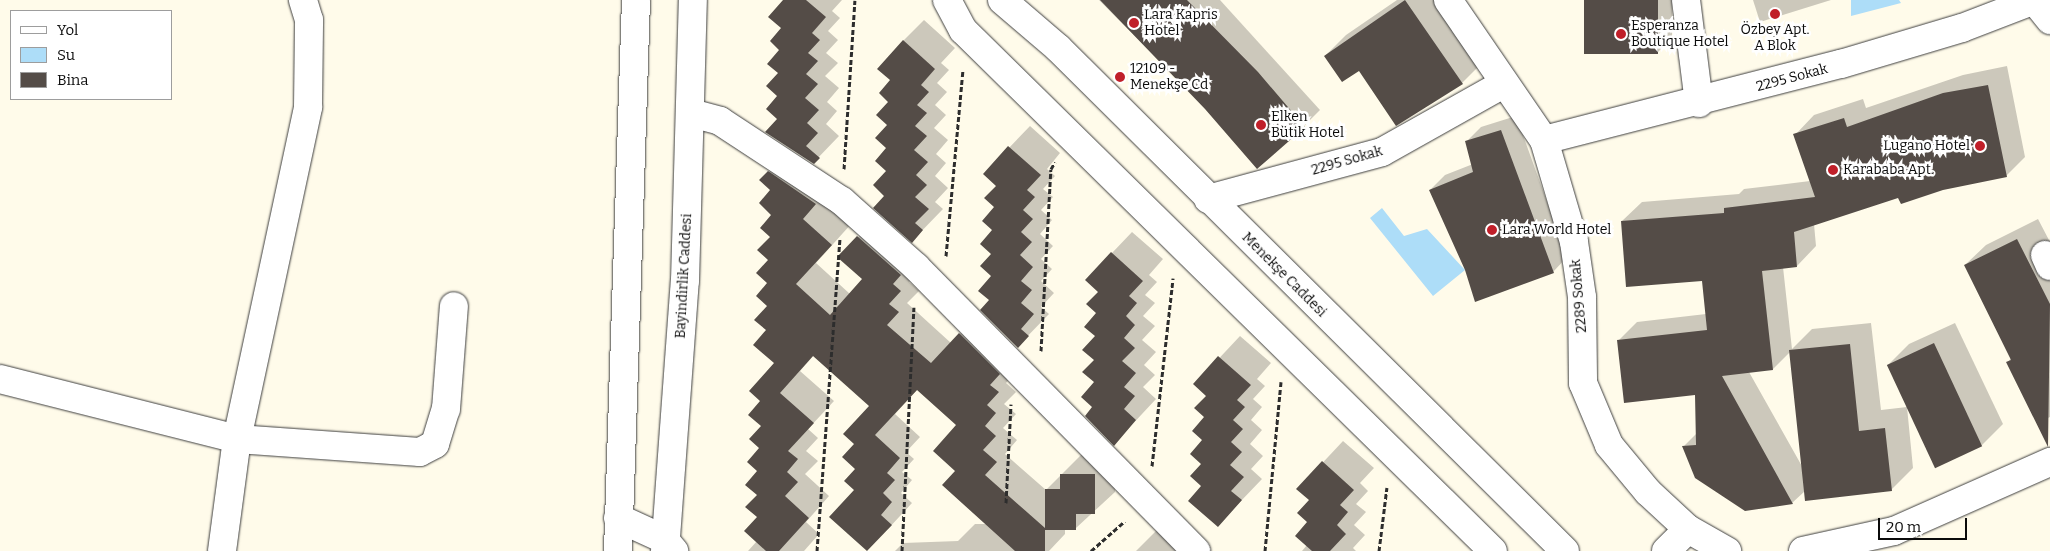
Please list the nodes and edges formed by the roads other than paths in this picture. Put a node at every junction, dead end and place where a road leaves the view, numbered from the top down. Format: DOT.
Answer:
graph roads {
  1 [pos="303,0"];
  2 [pos="636,0"];
  3 [pos="693,0"];
  4 [pos="947,0"];
  5 [pos="1002,0"];
  6 [pos="1448,0"];
  7 [pos="1686,0"];
  8 [pos="2035,0"];
  9 [pos="2050,20"];
  10 [pos="1503,84"];
  11 [pos="1699,103"];
  12 [pos="691,113"];
  13 [pos="1544,140"];
  14 [pos="1208,199"];
  15 [pos="454,306"];
  16 [pos="0,379"];
  17 [pos="236,439"];
  18 [pos="2050,462"];
  19 [pos="618,518"];
  20 [pos="1688,529"];
  21 [pos="668,547"];
  22 [pos="222,551"];
  23 [pos="618,551"];
  24 [pos="1196,551"];
  25 [pos="1493,551"];
  26 [pos="1565,551"];
  27 [pos="1666,551"];
  28 [pos="1727,551"];
  29 [pos="1803,551"];
  1 -- 17 [label="street"];
  2 -- 19 [label="street"];
  3 -- 12 [label="street, Bayindirlik Caddesi"];
  4 -- 25 [label="street"];
  5 -- 14 [label="street, Menekşe Caddesi"];
  6 -- 10 [label="street, 2289 Sokak"];
  7 -- 11 [label="street"];
  8 -- 9 [label="street"];
  8 -- 11 [label="street, 2295 Sokak"];
  10 -- 13 [label="street, 2289 Sokak"];
  10 -- 14 [label="street, 2295 Sokak"];
  11 -- 13 [label="street, 2295 Sokak"];
  12 -- 21 [label="street, Bayindirlik Caddesi"];
  12 -- 24 [label="street"];
  13 -- 20 [label="street, 2289 Sokak"];
  14 -- 26 [label="street, Menekşe Caddesi"];
  15 -- 17 [label="street"];
  16 -- 17 [label="street"];
  17 -- 22 [label="street"];
  18 -- 29 [label="street"];
  19 -- 21 [label="street"];
  19 -- 23 [label="street"];
  20 -- 27 [label="street"];
  20 -- 28 [label="street, 2289 Sokak"];
}
